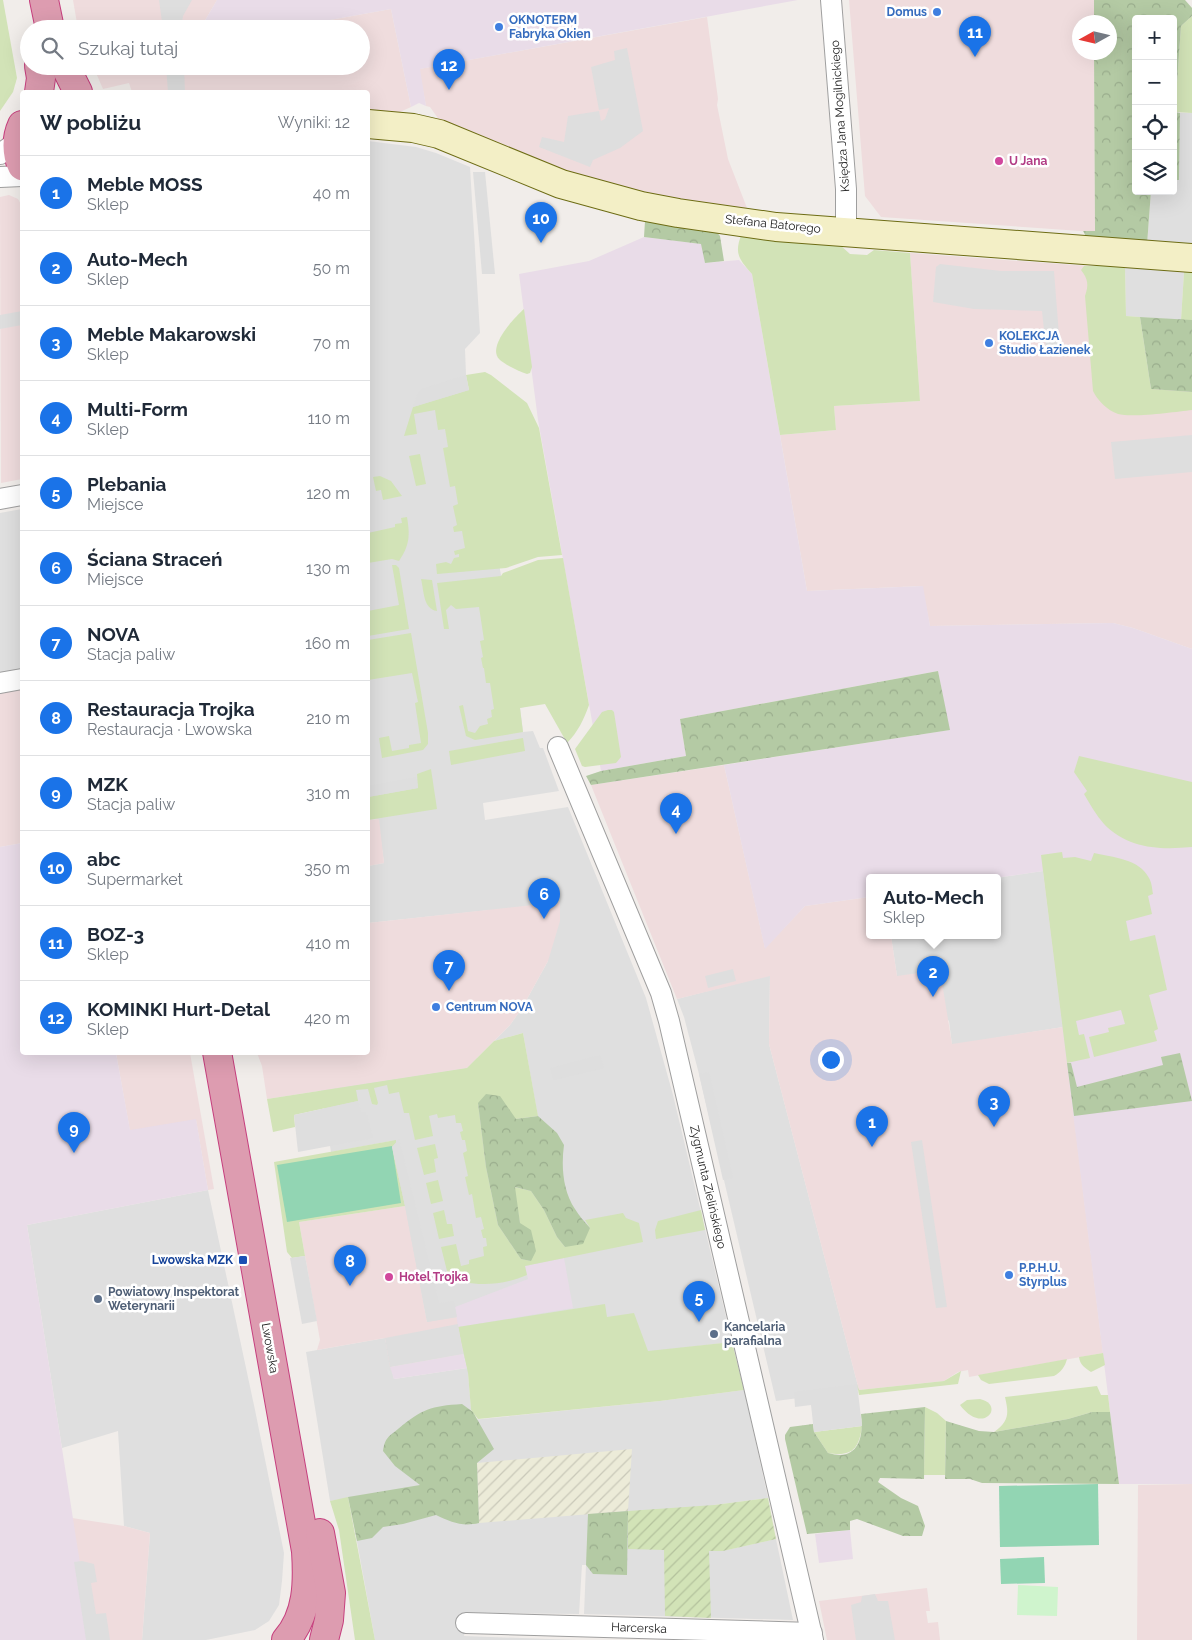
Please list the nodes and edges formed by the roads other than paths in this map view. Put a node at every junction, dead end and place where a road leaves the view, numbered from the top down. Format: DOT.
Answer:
graph roads {
  1 [pos="26,0"];
  2 [pos="44,0"];
  3 [pos="831,0"];
  4 [pos="30,20"];
  5 [pos="48,20"];
  6 [pos="40,75"];
  7 [pos="70,75"];
  8 [pos="39,90"];
  9 [pos="77,90"];
  10 [pos="370,124"];
  11 [pos="20,176"];
  12 [pos="0,177"];
  13 [pos="846,232"];
  14 [pos="1192,258"];
  15 [pos="20,495"];
  16 [pos="0,499"];
  17 [pos="20,679"];
  18 [pos="0,683"];
  19 [pos="558,747"];
  20 [pos="217,1055"];
  21 [pos="236,1055"];
  22 [pos="331,1593"];
  23 [pos="466,1623"];
  24 [pos="813,1636"];
  25 [pos="286,1640"];
  26 [pos="324,1640"];
  27 [pos="340,1640"];
  1 -- 4 [label="highway"];
  2 -- 5 [label="highway"];
  3 -- 13 [label="street, Księdza Jana Mogilnickiego"];
  6 -- 8 [label="highway"];
  7 -- 9 [label="highway"];
  10 -- 13 [label="street, Stefana Batorego"];
  11 -- 12 [label="street"];
  13 -- 14 [label="street, Stefana Batorego"];
  15 -- 16 [label="street"];
  17 -- 18 [label="street"];
  19 -- 24 [label="street, Zygmunta Zielińskiego"];
  20 -- 25 [label="highway, Lwowska"];
  21 -- 22 [label="highway, Lwowska"];
  22 -- 26 [label="highway, Lwowska"];
  22 -- 27 [label="highway"];
  23 -- 24 [label="street, Harcerska"];
}
